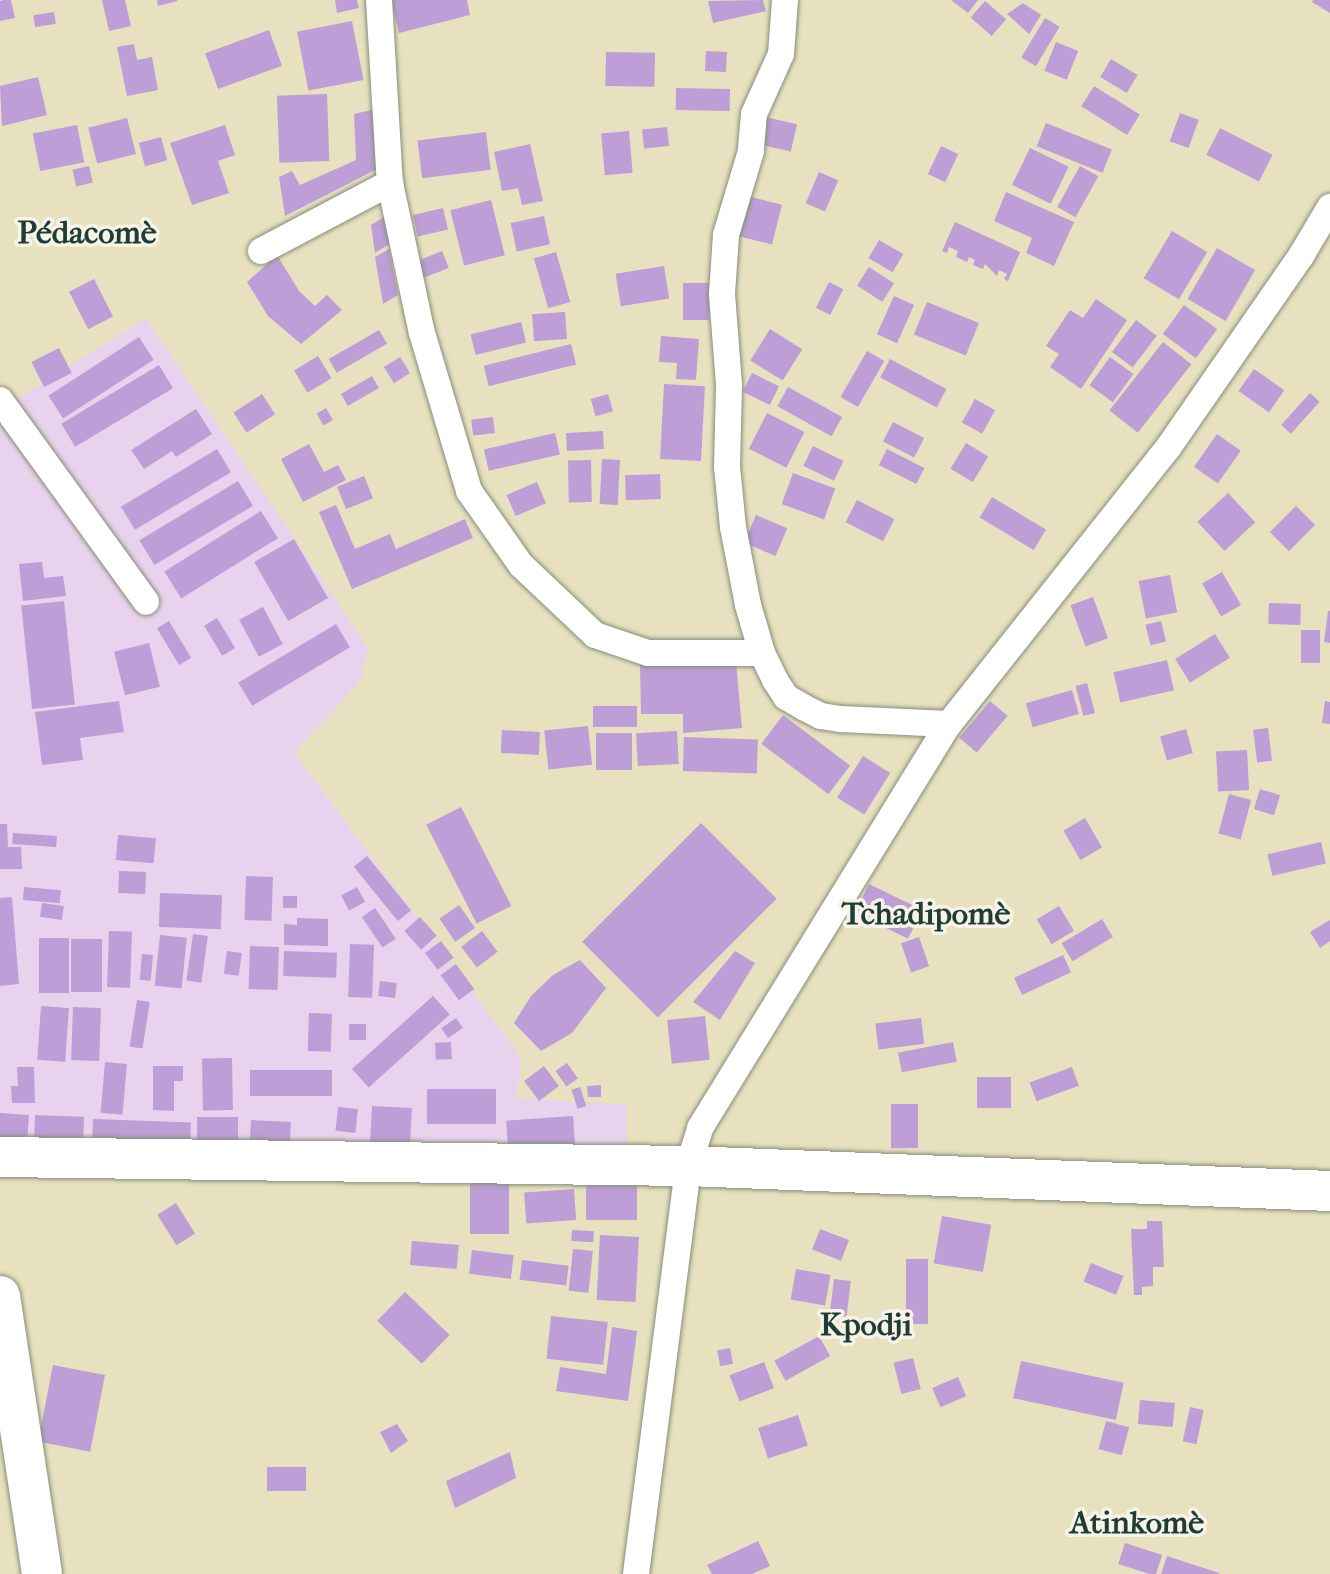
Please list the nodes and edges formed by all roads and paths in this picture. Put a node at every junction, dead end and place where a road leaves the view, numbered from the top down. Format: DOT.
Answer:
graph roads {
  1 [pos="379,0"];
  2 [pos="785,0"];
  3 [pos="390,183"];
  4 [pos="1330,207"];
  5 [pos="261,251"];
  6 [pos="0,400"];
  7 [pos="146,602"];
  8 [pos="762,653"];
  9 [pos="949,724"];
  10 [pos="0,1157"];
  11 [pos="688,1166"];
  12 [pos="1330,1191"];
  13 [pos="0,1296"];
  14 [pos="0,1422"];
  15 [pos="22,1574"];
  16 [pos="42,1574"];
  17 [pos="636,1574"];
  1 -- 3 [label="street"];
  2 -- 8 [label="street"];
  3 -- 5 [label="street"];
  3 -- 8 [label="street"];
  4 -- 9 [label="street"];
  6 -- 7 [label="street"];
  8 -- 9 [label="street"];
  9 -- 11 [label="street"];
  10 -- 11 [label="main road"];
  11 -- 12 [label="main road"];
  11 -- 17 [label="street"];
  13 -- 16 [label="main road"];
  14 -- 15 [label="main road"];
}
